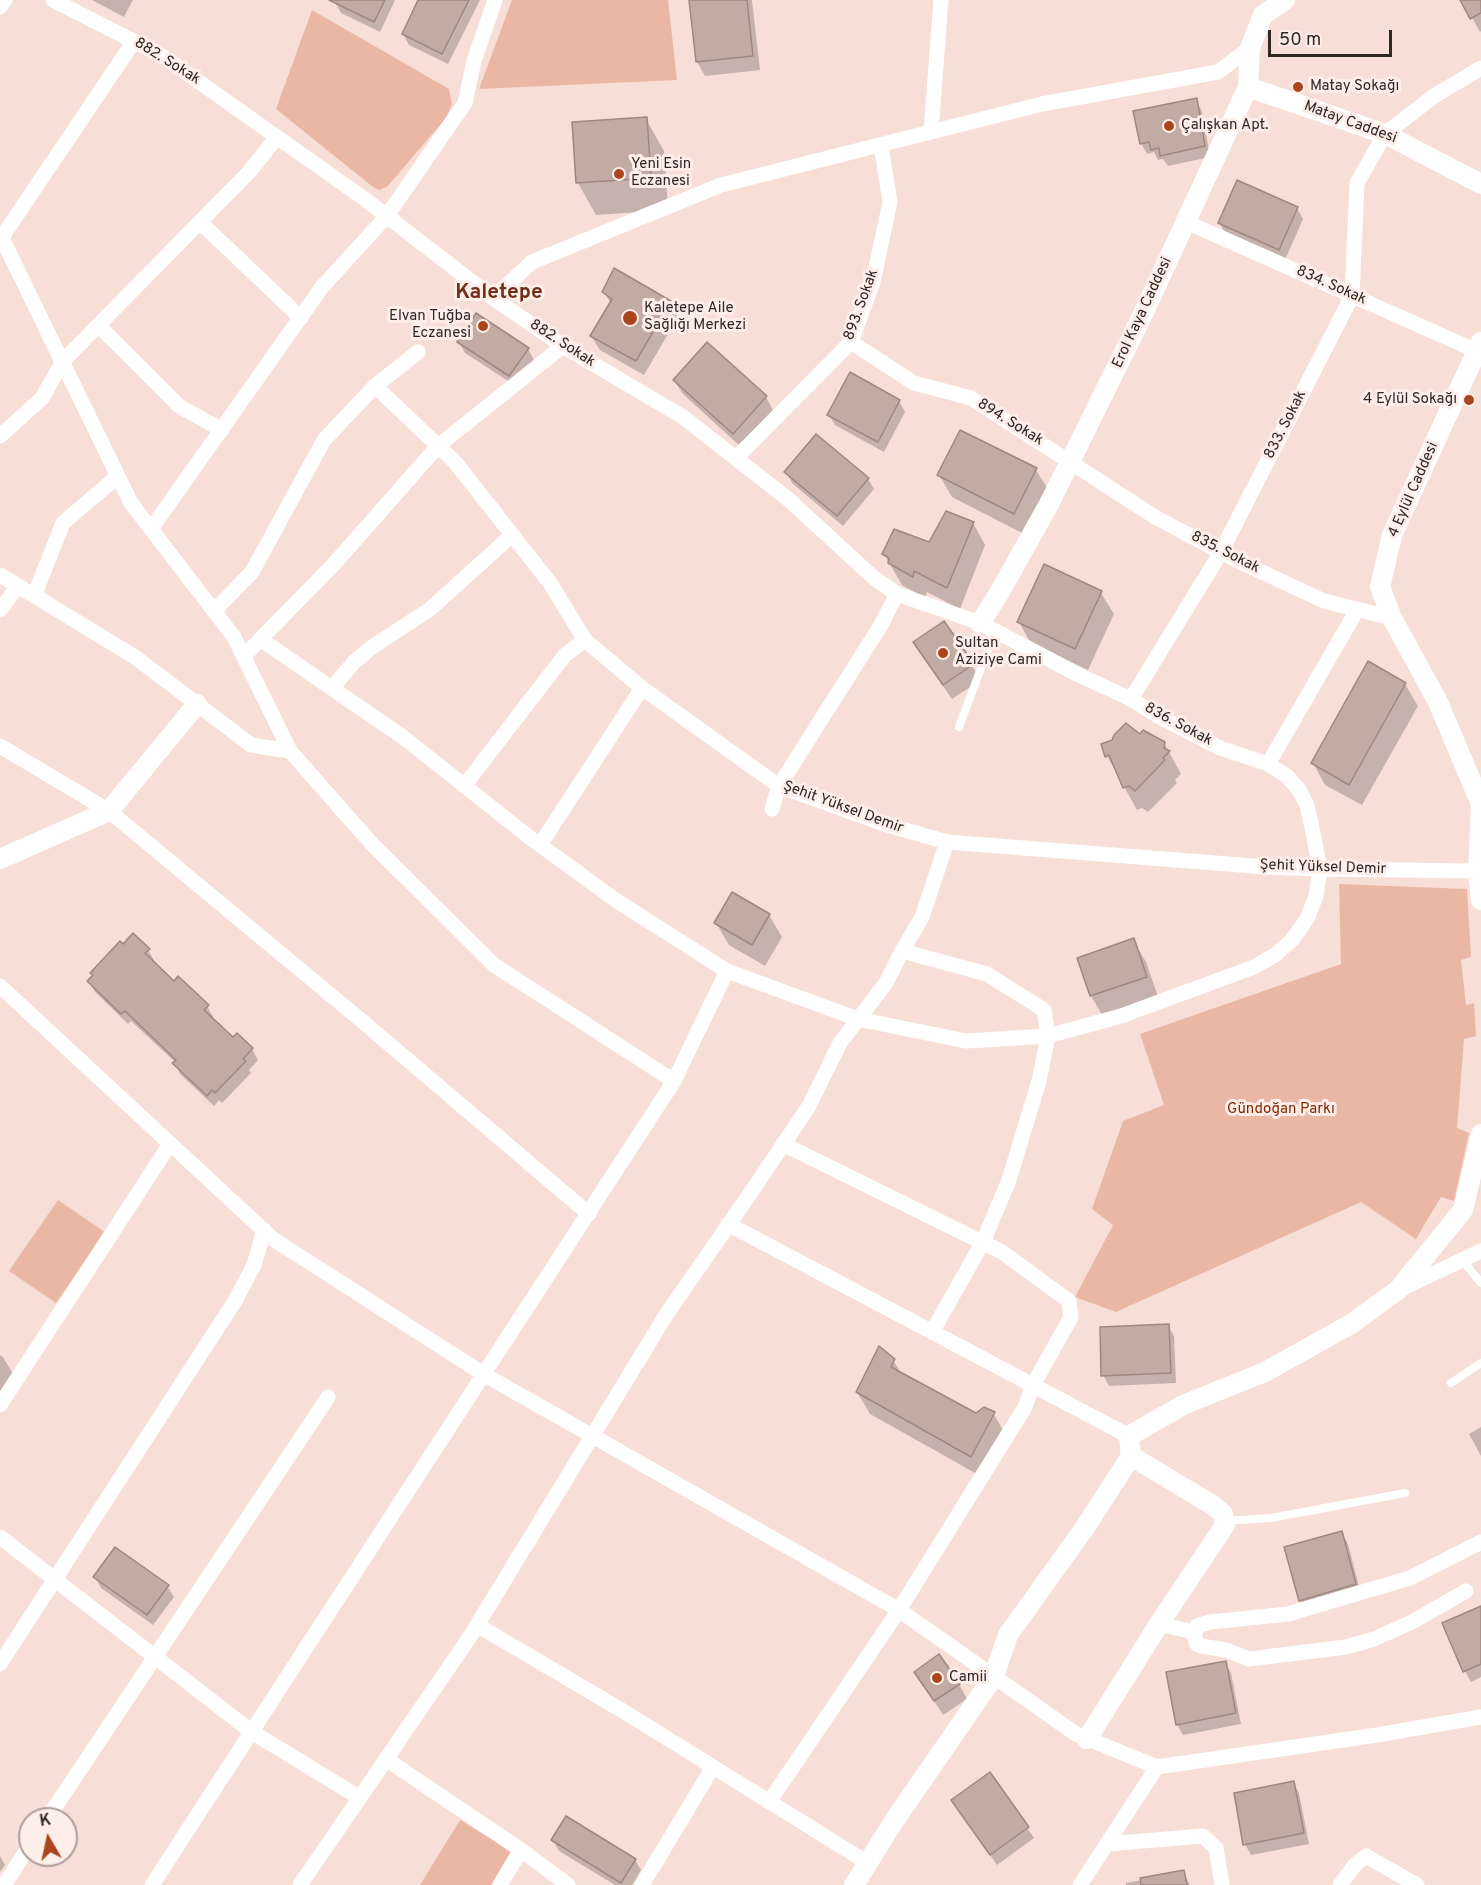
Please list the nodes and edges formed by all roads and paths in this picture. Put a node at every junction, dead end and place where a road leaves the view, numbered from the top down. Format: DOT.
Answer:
graph roads {
  1 [pos="5,0"];
  2 [pos="53,0"];
  3 [pos="495,0"];
  4 [pos="941,0"];
  5 [pos="1285,0"];
  6 [pos="0,7"];
  7 [pos="134,41"];
  8 [pos="1250,48"];
  9 [pos="1481,68"];
  10 [pos="1248,87"];
  11 [pos="931,132"];
  12 [pos="1385,134"];
  13 [pos="277,137"];
  14 [pos="881,145"];
  15 [pos="1481,184"];
  16 [pos="386,217"];
  17 [pos="200,222"];
  18 [pos="1186,222"];
  19 [pos="1,235"];
  20 [pos="1352,296"];
  21 [pos="493,298"];
  22 [pos="301,318"];
  23 [pos="98,326"];
  24 [pos="851,342"];
  25 [pos="563,346"];
  26 [pos="1479,346"];
  27 [pos="418,352"];
  28 [pos="63,361"];
  29 [pos="375,387"];
  30 [pos="222,430"];
  31 [pos="0,436"];
  32 [pos="438,446"];
  33 [pos="736,458"];
  34 [pos="1071,461"];
  35 [pos="118,476"];
  36 [pos="151,529"];
  37 [pos="512,535"];
  38 [pos="1221,552"];
  39 [pos="0,575"];
  40 [pos="18,586"];
  41 [pos="897,594"];
  42 [pos="34,596"];
  43 [pos="0,610"];
  44 [pos="1357,610"];
  45 [pos="214,611"];
  46 [pos="1392,618"];
  47 [pos="987,627"];
  48 [pos="260,639"];
  49 [pos="585,640"];
  50 [pos="244,656"];
  51 [pos="332,688"];
  52 [pos="642,688"];
  53 [pos="1131,699"];
  54 [pos="197,704"];
  55 [pos="959,727"];
  56 [pos="0,746"];
  57 [pos="290,752"];
  58 [pos="1268,764"];
  59 [pos="464,786"];
  60 [pos="779,786"];
  61 [pos="1481,806"];
  62 [pos="772,809"];
  63 [pos="109,811"];
  64 [pos="947,842"];
  65 [pos="540,845"];
  66 [pos="0,859"];
  67 [pos="1320,869"];
  68 [pos="1478,871"];
  69 [pos="1481,900"];
  70 [pos="902,951"];
  71 [pos="727,971"];
  72 [pos="0,986"];
  73 [pos="858,1019"];
  74 [pos="1048,1036"];
  75 [pos="674,1081"];
  76 [pos="1481,1134"];
  77 [pos="170,1144"];
  78 [pos="783,1144"];
  79 [pos="589,1214"];
  80 [pos="728,1224"];
  81 [pos="264,1230"];
  82 [pos="983,1242"];
  83 [pos="1481,1251"];
  84 [pos="1462,1260"];
  85 [pos="1481,1283"];
  86 [pos="1398,1290"];
  87 [pos="932,1332"];
  88 [pos="1481,1363"];
  89 [pos="485,1375"];
  90 [pos="1451,1383"];
  91 [pos="1033,1385"];
  92 [pos="328,1397"];
  93 [pos="0,1405"];
  94 [pos="594,1435"];
  95 [pos="1129,1436"];
  96 [pos="1131,1456"];
  97 [pos="1406,1493"];
  98 [pos="1225,1521"];
  99 [pos="0,1538"];
  100 [pos="1481,1542"];
  101 [pos="54,1579"];
  102 [pos="1466,1591"];
  103 [pos="899,1610"];
  104 [pos="1159,1624"];
  105 [pos="477,1625"];
  106 [pos="1194,1632"];
  107 [pos="154,1656"];
  108 [pos="0,1664"];
  109 [pos="994,1676"];
  110 [pos="1481,1718"];
  111 [pos="252,1732"];
  112 [pos="1088,1739"];
  113 [pos="386,1760"];
  114 [pos="713,1767"];
  115 [pos="1157,1767"];
  116 [pos="360,1798"];
  117 [pos="769,1802"];
  118 [pos="55,1807"];
  119 [pos="1107,1844"];
  120 [pos="521,1850"];
  121 [pos="18,1863"];
  122 [pos="868,1863"];
  123 [pos="3,1885"];
  124 [pos="152,1885"];
  125 [pos="300,1885"];
  126 [pos="500,1885"];
  127 [pos="568,1885"];
  128 [pos="642,1885"];
  129 [pos="854,1885"];
  130 [pos="1080,1885"];
  131 [pos="1222,1885"];
  132 [pos="1340,1885"];
  133 [pos="1417,1885"];
  1 -- 6 [label="street"];
  2 -- 7 [label="street, 882. Sokak"];
  3 -- 16 [label="street"];
  4 -- 11 [label="street"];
  5 -- 8 [label="street, Erol Kaya Caddesi"];
  7 -- 13 [label="street, 882. Sokak"];
  7 -- 19 [label="street"];
  8 -- 10 [label="street, Erol Kaya Caddesi"];
  8 -- 11 [label="street"];
  9 -- 12 [label="street"];
  10 -- 12 [label="street, Matay Caddesi"];
  10 -- 18 [label="street, Erol Kaya Caddesi"];
  11 -- 14 [label="street"];
  12 -- 15 [label="street, Matay Caddesi"];
  12 -- 20 [label="street, 833. Sokak"];
  13 -- 16 [label="street, 882. Sokak"];
  13 -- 17 [label="street"];
  14 -- 21 [label="street"];
  14 -- 24 [label="street, 893. Sokak"];
  16 -- 21 [label="street, 882. Sokak"];
  16 -- 22 [label="street"];
  17 -- 22 [label="street"];
  17 -- 23 [label="street"];
  18 -- 20 [label="street, 834. Sokak"];
  18 -- 34 [label="street, Erol Kaya Caddesi"];
  19 -- 28 [label="street"];
  20 -- 26 [label="street, 834. Sokak"];
  20 -- 38 [label="street, 833. Sokak"];
  21 -- 25 [label="street, 882. Sokak"];
  22 -- 30 [label="street"];
  23 -- 28 [label="street"];
  23 -- 30 [label="street"];
  24 -- 33 [label="street, 893. Sokak"];
  24 -- 34 [label="street, 894. Sokak"];
  25 -- 32 [label="street"];
  25 -- 33 [label="street, 882. Sokak"];
  26 -- 46 [label="street, 4 Eylül Caddesi"];
  27 -- 29 [label="street"];
  28 -- 31 [label="street"];
  28 -- 35 [label="street"];
  29 -- 32 [label="street, Şehit Yüksel Demir"];
  29 -- 45 [label="street"];
  30 -- 36 [label="street"];
  32 -- 37 [label="street, Şehit Yüksel Demir"];
  32 -- 48 [label="street"];
  33 -- 41 [label="street, 882. Sokak"];
  34 -- 38 [label="street, 835. Sokak"];
  34 -- 47 [label="street, Erol Kaya Caddesi"];
  35 -- 36 [label="street"];
  35 -- 42 [label="street"];
  36 -- 45 [label="street"];
  37 -- 49 [label="street, Şehit Yüksel Demir"];
  37 -- 51 [label="street"];
  38 -- 44 [label="street, 835. Sokak"];
  38 -- 53 [label="street, 833. Sokak"];
  39 -- 40 [label="street"];
  40 -- 42 [label="street"];
  40 -- 43 [label="street"];
  41 -- 47 [label="street, 882. Sokak"];
  41 -- 60 [label="street"];
  42 -- 54 [label="street"];
  44 -- 46 [label="street, 835. Sokak"];
  44 -- 58 [label="street"];
  45 -- 50 [label="street"];
  46 -- 61 [label="street, 4 Eylül Caddesi"];
  47 -- 53 [label="street, 836. Sokak"];
  47 -- 55 [label="lane"];
  48 -- 50 [label="street"];
  48 -- 51 [label="street"];
  49 -- 52 [label="street, Şehit Yüksel Demir"];
  49 -- 59 [label="street"];
  50 -- 57 [label="street"];
  51 -- 59 [label="street"];
  52 -- 60 [label="street, Şehit Yüksel Demir"];
  52 -- 65 [label="street"];
  53 -- 58 [label="street, 836. Sokak"];
  54 -- 57 [label="street"];
  54 -- 63 [label="street"];
  56 -- 63 [label="street"];
  57 -- 75 [label="street"];
  58 -- 67 [label="street, 836. Sokak"];
  59 -- 65 [label="street"];
  60 -- 62 [label="street"];
  60 -- 64 [label="street, Şehit Yüksel Demir"];
  61 -- 68 [label="street"];
  63 -- 66 [label="street"];
  63 -- 79 [label="street"];
  64 -- 67 [label="street, Şehit Yüksel Demir"];
  64 -- 70 [label="street"];
  65 -- 71 [label="street"];
  67 -- 68 [label="street, Şehit Yüksel Demir"];
  67 -- 74 [label="street"];
  68 -- 69 [label="street"];
  70 -- 73 [label="street"];
  70 -- 74 [label="street"];
  71 -- 73 [label="street"];
  71 -- 75 [label="street"];
  72 -- 77 [label="street"];
  73 -- 74 [label="street"];
  73 -- 78 [label="street"];
  74 -- 82 [label="street"];
  75 -- 79 [label="street"];
  76 -- 86 [label="street"];
  77 -- 81 [label="street"];
  77 -- 93 [label="street"];
  78 -- 80 [label="street"];
  78 -- 82 [label="street"];
  79 -- 89 [label="street"];
  80 -- 87 [label="street"];
  80 -- 94 [label="street"];
  81 -- 89 [label="street"];
  81 -- 101 [label="street"];
  82 -- 87 [label="street"];
  82 -- 91 [label="street"];
  83 -- 84 [label="street"];
  84 -- 85 [label="lane"];
  84 -- 86 [label="street"];
  86 -- 95 [label="street"];
  87 -- 91 [label="street"];
  88 -- 90 [label="lane"];
  89 -- 94 [label="street"];
  89 -- 111 [label="street"];
  91 -- 95 [label="street"];
  91 -- 103 [label="street"];
  92 -- 107 [label="street"];
  94 -- 103 [label="street"];
  94 -- 105 [label="street"];
  95 -- 96 [label="street"];
  96 -- 98 [label="street"];
  96 -- 109 [label="street"];
  97 -- 98 [label="lane"];
  98 -- 104 [label="street"];
  99 -- 101 [label="street"];
  100 -- 106 [label="street"];
  101 -- 107 [label="street"];
  101 -- 108 [label="street"];
  102 -- 106 [label="street"];
  103 -- 109 [label="street"];
  103 -- 117 [label="street"];
  104 -- 106 [label="street"];
  104 -- 112 [label="street"];
  105 -- 113 [label="street"];
  105 -- 114 [label="street"];
  107 -- 111 [label="street"];
  107 -- 118 [label="street"];
  109 -- 112 [label="street"];
  109 -- 122 [label="street"];
  110 -- 115 [label="street"];
  111 -- 116 [label="street"];
  111 -- 124 [label="street"];
  112 -- 115 [label="street"];
  113 -- 116 [label="street"];
  113 -- 120 [label="street"];
  114 -- 117 [label="street"];
  114 -- 128 [label="street"];
  115 -- 119 [label="street"];
  116 -- 125 [label="street"];
  117 -- 122 [label="street"];
  119 -- 130 [label="street"];
  119 -- 131 [label="street"];
  120 -- 126 [label="street"];
  120 -- 127 [label="street"];
  121 -- 123 [label="street"];
  122 -- 129 [label="street"];
  132 -- 133 [label="street"];
}
